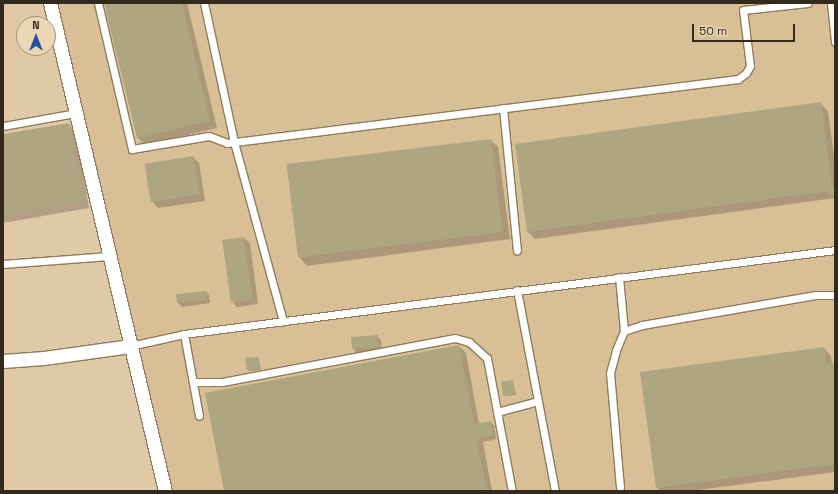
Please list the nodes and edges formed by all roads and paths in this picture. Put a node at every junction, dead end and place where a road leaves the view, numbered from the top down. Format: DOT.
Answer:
graph roads {
  1 [pos="50,3"];
  2 [pos="98,3"];
  3 [pos="204,3"];
  4 [pos="808,3"];
  5 [pos="831,3"];
  6 [pos="742,7"];
  7 [pos="835,42"];
  8 [pos="503,108"];
  9 [pos="76,114"];
  10 [pos="3,126"];
  11 [pos="234,142"];
  12 [pos="517,250"];
  13 [pos="835,250"];
  14 [pos="109,256"];
  15 [pos="3,264"];
  16 [pos="619,276"];
  17 [pos="517,290"];
  18 [pos="835,295"];
  19 [pos="283,321"];
  20 [pos="624,331"];
  21 [pos="184,334"];
  22 [pos="130,346"];
  23 [pos="3,361"];
  24 [pos="193,382"];
  25 [pos="538,401"];
  26 [pos="497,412"];
  27 [pos="199,416"];
  28 [pos="620,487"];
  29 [pos="165,491"];
  30 [pos="512,491"];
  31 [pos="555,491"];
  1 -- 9 [label="street"];
  2 -- 11 [label="lane"];
  3 -- 11 [label="lane"];
  4 -- 6 [label="lane"];
  5 -- 7 [label="lane"];
  6 -- 8 [label="lane"];
  8 -- 11 [label="lane"];
  8 -- 12 [label="lane"];
  9 -- 10 [label="lane"];
  9 -- 14 [label="street"];
  11 -- 19 [label="lane"];
  13 -- 16 [label="lane"];
  14 -- 15 [label="lane"];
  14 -- 22 [label="street"];
  16 -- 17 [label="lane"];
  16 -- 20 [label="lane"];
  17 -- 19 [label="lane"];
  17 -- 25 [label="lane"];
  18 -- 20 [label="lane"];
  19 -- 21 [label="lane"];
  20 -- 28 [label="lane"];
  21 -- 22 [label="lane"];
  21 -- 24 [label="lane"];
  22 -- 23 [label="street"];
  22 -- 29 [label="street"];
  24 -- 26 [label="lane"];
  24 -- 27 [label="lane"];
  25 -- 26 [label="lane"];
  25 -- 31 [label="lane"];
  26 -- 30 [label="lane"];
}
